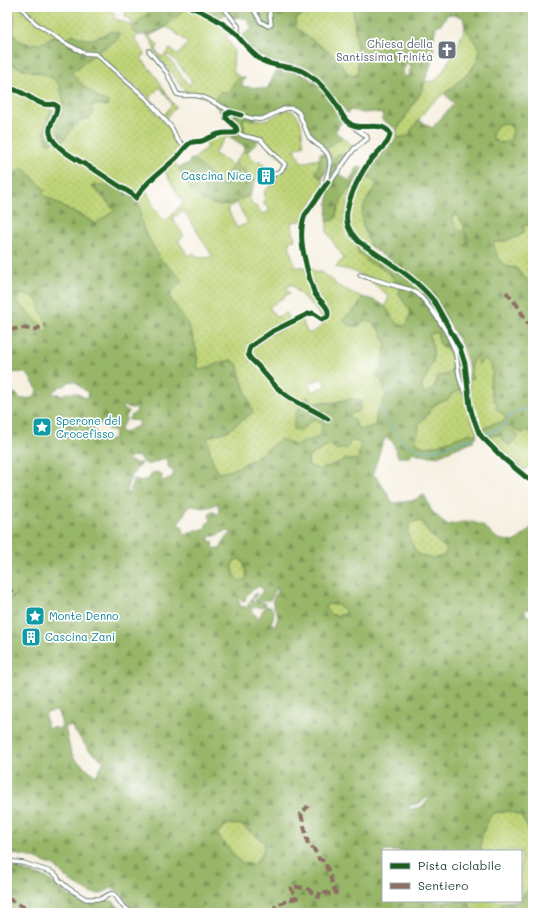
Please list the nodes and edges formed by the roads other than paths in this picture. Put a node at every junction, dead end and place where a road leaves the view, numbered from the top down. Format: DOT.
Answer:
graph roads {
  1 [pos="21,7"];
  2 [pos="190,7"];
  3 [pos="223,7"];
  4 [pos="252,7"];
  5 [pos="269,7"];
  6 [pos="237,36"];
  7 [pos="149,51"];
  8 [pos="11,89"];
  9 [pos="222,108"];
  10 [pos="241,115"];
  11 [pos="225,116"];
  12 [pos="353,126"];
  13 [pos="236,132"];
  14 [pos="186,147"];
  15 [pos="285,164"];
  16 [pos="291,166"];
  17 [pos="274,175"];
  18 [pos="328,182"];
  19 [pos="360,275"];
  20 [pos="468,395"];
  21 [pos="328,419"];
  22 [pos="533,482"];
  23 [pos="7,861"];
  24 [pos="132,913"];
  1 -- 14 [label="street"];
  2 -- 6 [label="street"];
  3 -- 6 [label="street"];
  4 -- 5 [label="street"];
  6 -- 12 [label="street"];
  7 -- 9 [label="street"];
  8 -- 14 [label="street"];
  9 -- 10 [label="street"];
  9 -- 11 [label="street"];
  10 -- 11 [label="street"];
  10 -- 18 [label="street"];
  11 -- 13 [label="street"];
  12 -- 18 [label="street"];
  12 -- 20 [label="street"];
  13 -- 14 [label="street"];
  13 -- 15 [label="street"];
  15 -- 16 [label="street"];
  15 -- 17 [label="street"];
  18 -- 21 [label="street"];
  19 -- 20 [label="street"];
  20 -- 22 [label="street"];
  23 -- 24 [label="street"];
}
